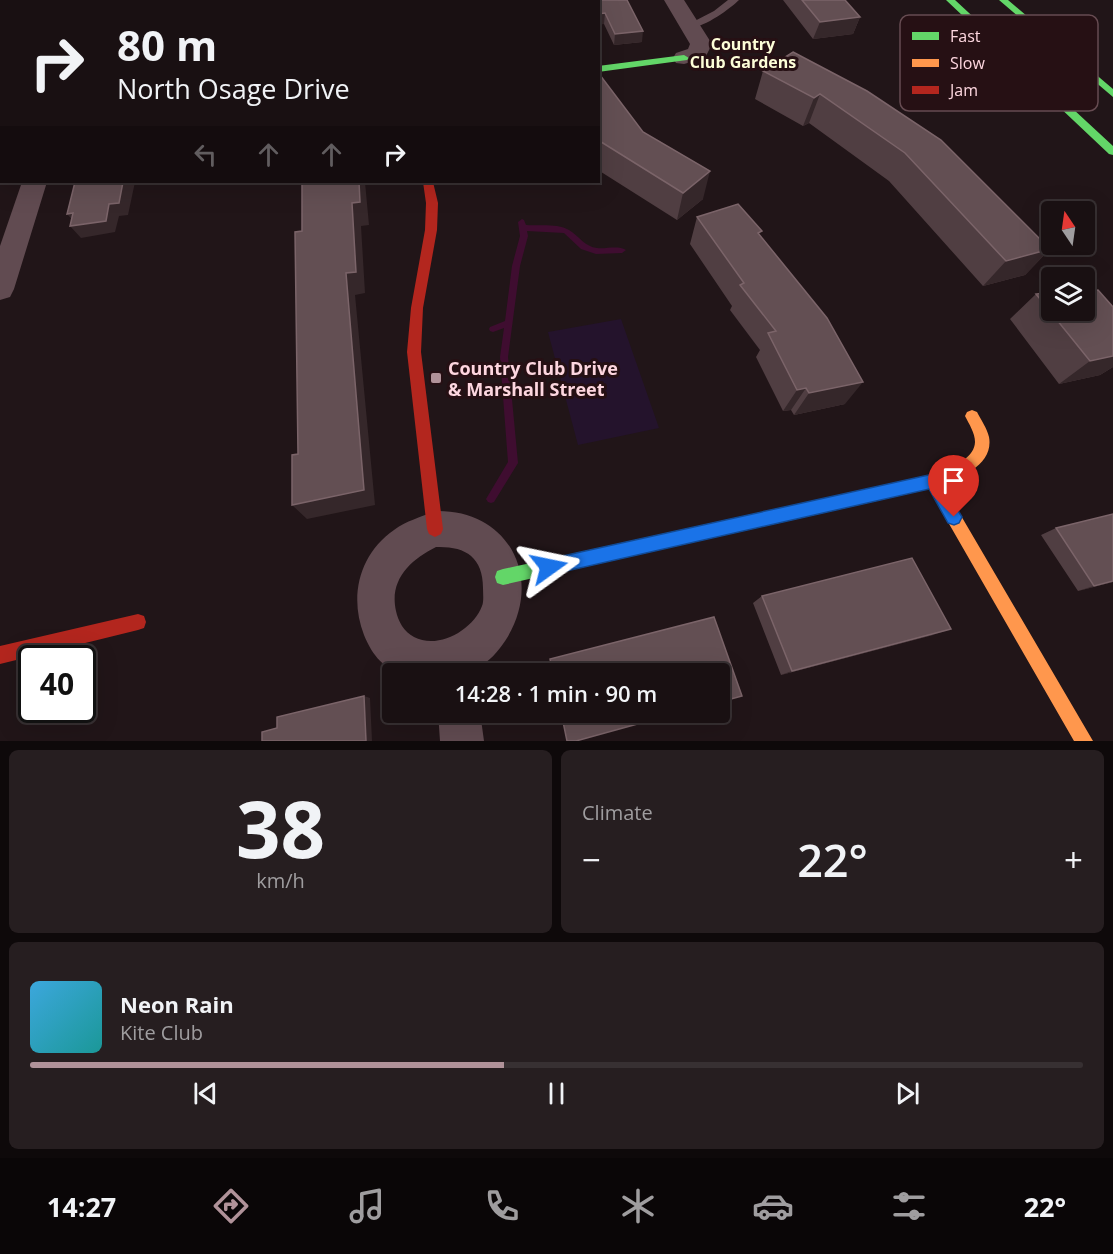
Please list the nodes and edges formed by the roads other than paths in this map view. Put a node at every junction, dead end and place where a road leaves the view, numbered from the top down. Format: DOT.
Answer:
graph roads {
  1 [pos="674,0"];
  2 [pos="734,0"];
  3 [pos="950,0"];
  4 [pos="1004,0"];
  5 [pos="966,15"];
  6 [pos="1021,15"];
  7 [pos="690,26"];
  8 [pos="684,58"];
  9 [pos="600,69"];
  10 [pos="1098,81"];
  11 [pos="1113,94"];
  12 [pos="1069,111"];
  13 [pos="1113,152"];
  14 [pos="34,183"];
  15 [pos="428,183"];
  16 [pos="0,290"];
  17 [pos="972,417"];
  18 [pos="933,481"];
  19 [pos="435,529"];
  20 [pos="503,577"];
  21 [pos="138,622"];
  22 [pos="0,655"];
  23 [pos="432,663"];
  24 [pos="456,663"];
  25 [pos="460,723"];
  26 [pos="462,741"];
  27 [pos="1084,741"];
  1 -- 7 [label="street"];
  2 -- 7 [label="lane"];
  3 -- 5 [label="main road"];
  4 -- 6 [label="main road"];
  7 -- 8 [label="street"];
  8 -- 9 [label="main road"];
  10 -- 11 [label="main road"];
  12 -- 13 [label="main road"];
  14 -- 16 [label="street"];
  15 -- 19 [label="main road"];
  17 -- 18 [label="main road"];
  18 -- 20 [label="main road"];
  18 -- 27 [label="main road"];
  19 -- 20 [label="street"];
  19 -- 23 [label="street"];
  20 -- 24 [label="street"];
  21 -- 22 [label="main road"];
  25 -- 26 [label="street"];
}
